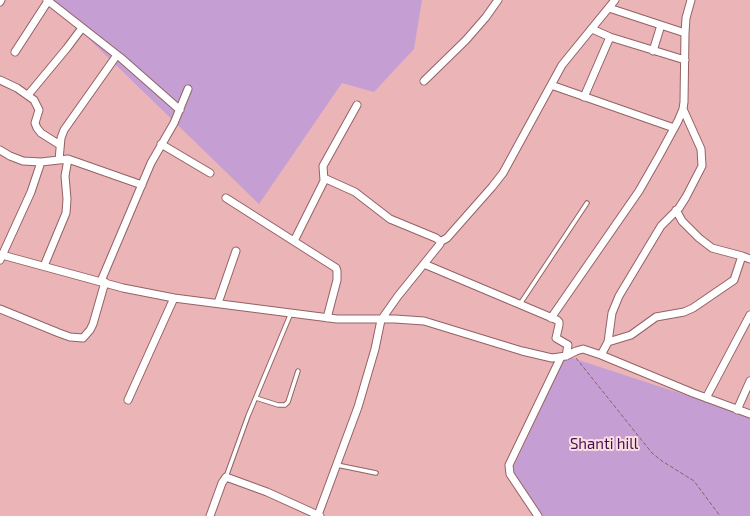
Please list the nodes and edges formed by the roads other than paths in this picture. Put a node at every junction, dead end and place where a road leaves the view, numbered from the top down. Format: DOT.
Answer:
graph roads {
  1 [pos="498,0"];
  2 [pos="615,0"];
  3 [pos="691,0"];
  4 [pos="48,1"];
  5 [pos="609,8"];
  6 [pos="661,25"];
  7 [pos="82,28"];
  8 [pos="592,29"];
  9 [pos="685,33"];
  10 [pos="610,37"];
  11 [pos="653,51"];
  12 [pos="15,52"];
  13 [pos="117,55"];
  14 [pos="685,60"];
  15 [pos="0,80"];
  16 [pos="424,81"];
  17 [pos="551,85"];
  18 [pos="188,89"];
  19 [pos="28,95"];
  20 [pos="584,97"];
  21 [pos="357,105"];
  22 [pos="180,110"];
  23 [pos="683,110"];
  24 [pos="674,128"];
  25 [pos="161,144"];
  26 [pos="60,145"];
  27 [pos="1,153"];
  28 [pos="68,159"];
  29 [pos="59,160"];
  30 [pos="41,162"];
  31 [pos="210,172"];
  32 [pos="324,178"];
  33 [pos="142,185"];
  34 [pos="226,198"];
  35 [pos="587,203"];
  36 [pos="676,210"];
  37 [pos="294,241"];
  38 [pos="440,242"];
  39 [pos="236,251"];
  40 [pos="742,256"];
  41 [pos="1,258"];
  42 [pos="750,259"];
  43 [pos="424,264"];
  44 [pos="44,266"];
  45 [pos="103,282"];
  46 [pos="174,298"];
  47 [pos="218,304"];
  48 [pos="520,304"];
  49 [pos="0,309"];
  50 [pos="291,313"];
  51 [pos="750,315"];
  52 [pos="327,318"];
  53 [pos="551,318"];
  54 [pos="381,320"];
  55 [pos="608,342"];
  56 [pos="601,354"];
  57 [pos="566,356"];
  58 [pos="298,371"];
  59 [pos="750,381"];
  60 [pos="256,398"];
  61 [pos="706,398"];
  62 [pos="128,400"];
  63 [pos="737,410"];
  64 [pos="750,414"];
  65 [pos="337,465"];
  66 [pos="376,473"];
  67 [pos="226,477"];
  68 [pos="210,516"];
  69 [pos="319,516"];
  70 [pos="538,516"];
  1 -- 16 [label="street"];
  2 -- 5 [label="street"];
  3 -- 9 [label="street"];
  4 -- 7 [label="street"];
  4 -- 12 [label="street"];
  5 -- 6 [label="street"];
  5 -- 8 [label="street"];
  6 -- 9 [label="street"];
  6 -- 11 [label="street"];
  7 -- 13 [label="street"];
  7 -- 19 [label="street"];
  8 -- 10 [label="street"];
  8 -- 17 [label="street"];
  9 -- 14 [label="street"];
  10 -- 11 [label="street"];
  10 -- 20 [label="street"];
  11 -- 14 [label="street"];
  13 -- 22 [label="street"];
  13 -- 26 [label="street"];
  14 -- 23 [label="street"];
  15 -- 19 [label="street"];
  17 -- 20 [label="street"];
  17 -- 38 [label="street"];
  18 -- 22 [label="street"];
  19 -- 26 [label="street"];
  20 -- 24 [label="street"];
  21 -- 32 [label="street"];
  22 -- 25 [label="street"];
  23 -- 24 [label="street"];
  23 -- 36 [label="street"];
  24 -- 53 [label="street"];
  25 -- 31 [label="street"];
  25 -- 33 [label="street"];
  26 -- 29 [label="street"];
  27 -- 30 [label="street"];
  28 -- 29 [label="street"];
  28 -- 33 [label="street"];
  28 -- 44 [label="street"];
  29 -- 30 [label="street"];
  30 -- 41 [label="street"];
  32 -- 37 [label="street"];
  32 -- 38 [label="street"];
  33 -- 45 [label="street"];
  34 -- 37 [label="street"];
  35 -- 48 [label="lane"];
  36 -- 40 [label="street"];
  36 -- 55 [label="street"];
  37 -- 52 [label="street"];
  38 -- 43 [label="street"];
  39 -- 47 [label="street"];
  40 -- 42 [label="street"];
  40 -- 55 [label="street"];
  41 -- 44 [label="street"];
  43 -- 48 [label="street"];
  43 -- 54 [label="street"];
  44 -- 45 [label="street"];
  45 -- 46 [label="street"];
  45 -- 49 [label="street"];
  46 -- 47 [label="street"];
  46 -- 62 [label="street"];
  47 -- 50 [label="street"];
  48 -- 53 [label="street"];
  50 -- 52 [label="street"];
  50 -- 60 [label="lane"];
  51 -- 61 [label="street"];
  52 -- 54 [label="street"];
  53 -- 57 [label="street"];
  54 -- 57 [label="street"];
  54 -- 65 [label="street"];
  55 -- 56 [label="street"];
  56 -- 57 [label="street"];
  56 -- 61 [label="street"];
  57 -- 70 [label="street"];
  58 -- 60 [label="lane"];
  59 -- 63 [label="street"];
  60 -- 67 [label="lane"];
  61 -- 63 [label="street"];
  63 -- 64 [label="street"];
  65 -- 66 [label="lane"];
  65 -- 69 [label="street"];
  67 -- 68 [label="street"];
  67 -- 69 [label="street"];
}
